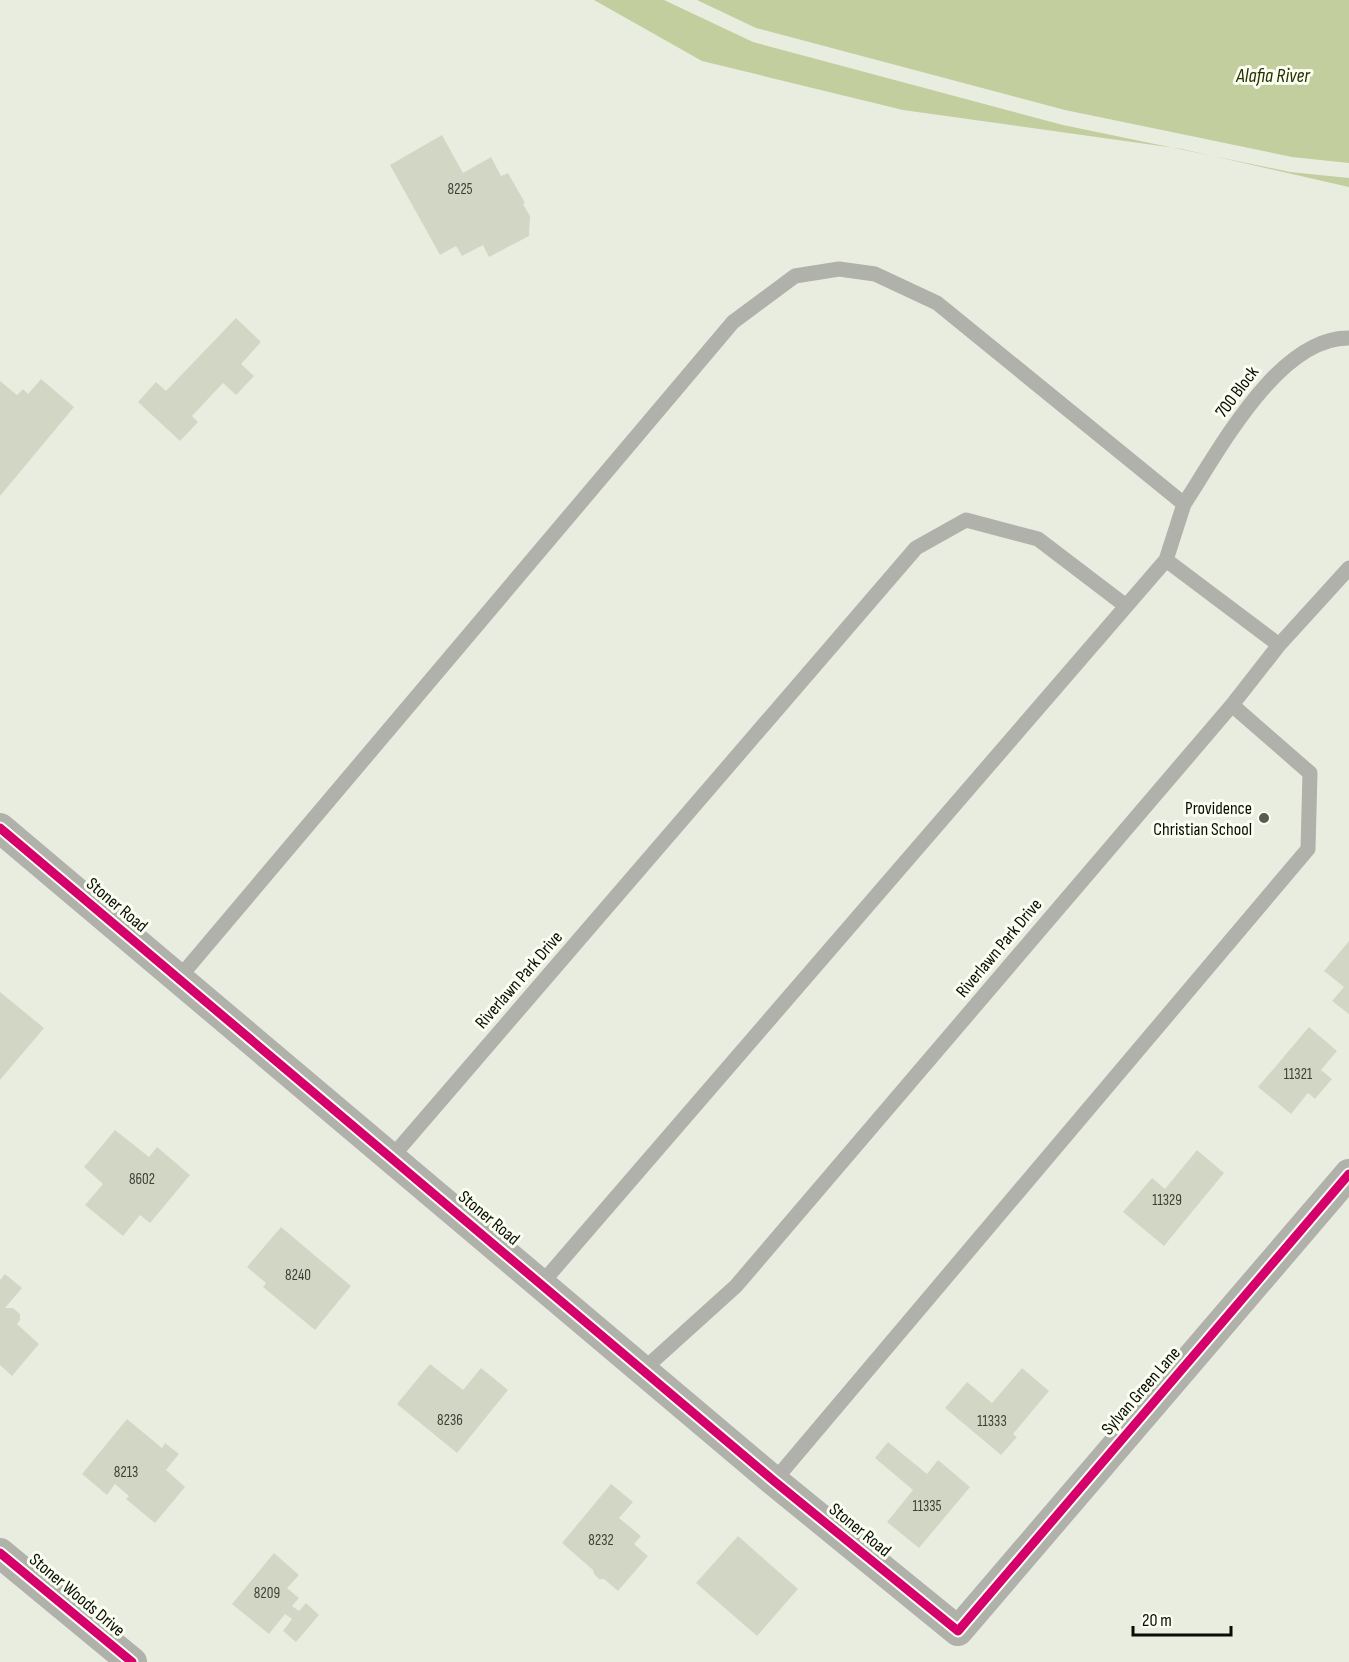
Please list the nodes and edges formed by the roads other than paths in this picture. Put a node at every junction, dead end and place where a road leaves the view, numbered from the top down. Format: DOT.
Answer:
graph roads {
  1 [pos="1349,338"];
  2 [pos="1184,504"];
  3 [pos="1166,560"];
  4 [pos="1349,568"];
  5 [pos="1126,606"];
  6 [pos="1279,645"];
  7 [pos="1232,705"];
  8 [pos="0,828"];
  9 [pos="179,978"];
  10 [pos="392,1158"];
  11 [pos="1349,1174"];
  12 [pos="542,1283"];
  13 [pos="643,1370"];
  14 [pos="774,1481"];
  15 [pos="0,1553"];
  16 [pos="958,1631"];
  17 [pos="132,1662"];
  1 -- 2 [label="lane, 700 Block"];
  2 -- 3 [label="lane, 700 Block"];
  2 -- 9 [label="lane"];
  3 -- 5 [label="lane"];
  3 -- 6 [label="lane"];
  4 -- 6 [label="lane, Riverlawn Park Drive"];
  5 -- 10 [label="lane, Riverlawn Park Drive"];
  5 -- 12 [label="lane"];
  6 -- 7 [label="lane, Riverlawn Park Drive"];
  7 -- 13 [label="lane, Riverlawn Park Drive"];
  7 -- 14 [label="lane"];
  8 -- 9 [label="street, Stoner Road"];
  9 -- 10 [label="street, Stoner Road"];
  10 -- 12 [label="street, Stoner Road"];
  11 -- 16 [label="street, Sylvan Green Lane"];
  12 -- 13 [label="street, Stoner Road"];
  13 -- 14 [label="street, Stoner Road"];
  14 -- 16 [label="street, Stoner Road"];
  15 -- 17 [label="street, Stoner Woods Drive"];
}
